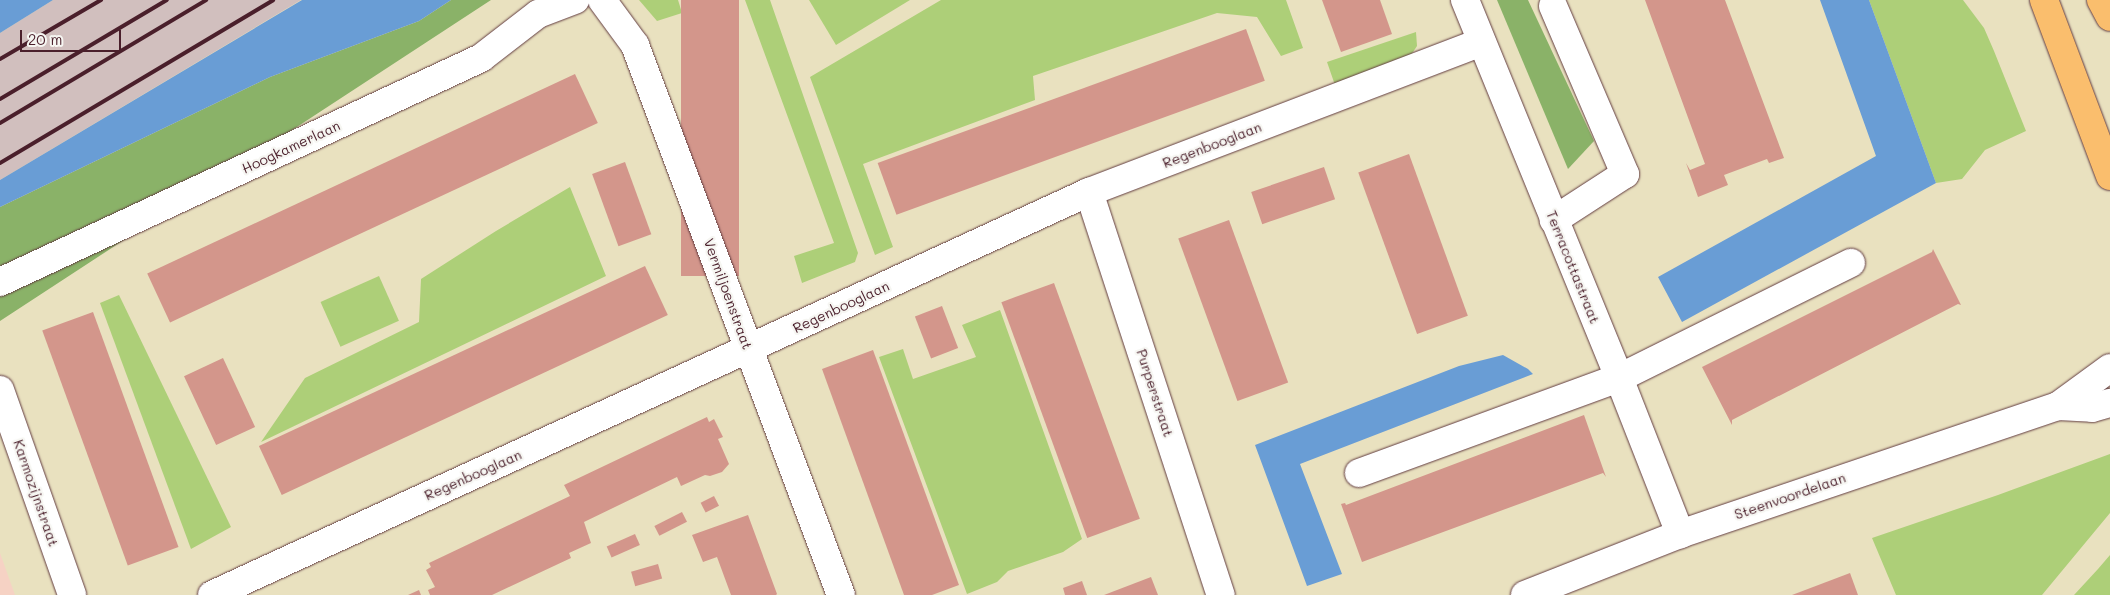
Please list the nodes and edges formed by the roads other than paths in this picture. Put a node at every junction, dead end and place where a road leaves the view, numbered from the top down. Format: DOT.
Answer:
graph roads {
  1 [pos="575,0"];
  2 [pos="602,0"];
  3 [pos="1465,0"];
  4 [pos="2044,0"];
  5 [pos="2101,0"];
  6 [pos="1553,6"];
  7 [pos="2110,17"];
  8 [pos="1481,42"];
  9 [pos="2110,176"];
  10 [pos="1090,192"];
  11 [pos="1554,220"];
  12 [pos="1851,263"];
  13 [pos="0,282"];
  14 [pos="749,349"];
  15 [pos="2110,368"];
  16 [pos="1619,378"];
  17 [pos="0,390"];
  18 [pos="2110,403"];
  19 [pos="2058,406"];
  20 [pos="1359,473"];
  21 [pos="1680,534"];
  22 [pos="1542,592"];
  23 [pos="72,595"];
  24 [pos="212,595"];
  25 [pos="841,595"];
  26 [pos="1221,595"];
  1 -- 13 [label="street, Hoogkamerlaan"];
  2 -- 14 [label="street, Vermiljoenstraat"];
  3 -- 8 [label="street, Terracottastraat"];
  4 -- 9 [label="main road"];
  5 -- 7 [label="main road"];
  6 -- 11 [label="street"];
  8 -- 10 [label="street, Regenbooglaan"];
  8 -- 11 [label="street, Terracottastraat"];
  10 -- 14 [label="street, Regenbooglaan"];
  10 -- 26 [label="street, Purperstraat"];
  11 -- 16 [label="street, Terracottastraat"];
  12 -- 16 [label="street"];
  14 -- 24 [label="street, Regenbooglaan"];
  14 -- 25 [label="street, Vermiljoenstraat"];
  15 -- 19 [label="street, Steenvoordelaan"];
  16 -- 20 [label="street"];
  16 -- 21 [label="street, Terracottastraat"];
  17 -- 23 [label="street, Karmozijnstraat"];
  18 -- 19 [label="street, Steenvoordelaan"];
  19 -- 21 [label="street, Steenvoordelaan"];
  21 -- 22 [label="street, Steenvoordelaan"];
}
